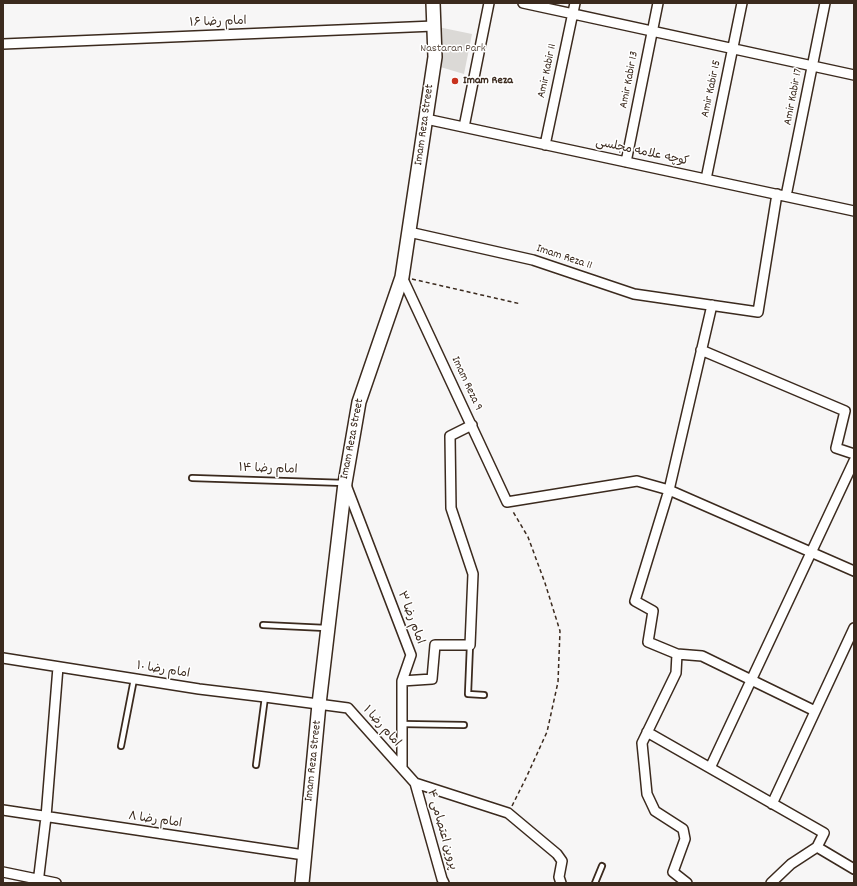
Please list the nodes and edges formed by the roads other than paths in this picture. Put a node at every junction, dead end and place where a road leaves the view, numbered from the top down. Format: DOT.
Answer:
graph roads {
  1 [pos="433,3"];
  2 [pos="489,3"];
  3 [pos="523,3"];
  4 [pos="575,3"];
  5 [pos="658,3"];
  6 [pos="742,3"];
  7 [pos="826,3"];
  8 [pos="572,14"];
  9 [pos="434,26"];
  10 [pos="652,31"];
  11 [pos="3,44"];
  12 [pos="732,49"];
  13 [pos="813,66"];
  14 [pos="854,75"];
  15 [pos="426,119"];
  16 [pos="464,127"];
  17 [pos="544,145"];
  18 [pos="626,162"];
  19 [pos="706,179"];
  20 [pos="777,194"];
  21 [pos="786,196"];
  22 [pos="854,210"];
  23 [pos="409,232"];
  24 [pos="402,277"];
  25 [pos="712,305"];
  26 [pos="701,350"];
  27 [pos="472,425"];
  28 [pos="854,454"];
  29 [pos="854,460"];
  30 [pos="192,478"];
  31 [pos="344,483"];
  32 [pos="669,490"];
  33 [pos="811,552"];
  34 [pos="854,571"];
  35 [pos="263,625"];
  36 [pos="328,628"];
  37 [pos="854,628"];
  38 [pos="470,645"];
  39 [pos="676,654"];
  40 [pos="3,658"];
  41 [pos="58,667"];
  42 [pos="134,679"];
  43 [pos="752,680"];
  44 [pos="402,681"];
  45 [pos="484,695"];
  46 [pos="265,696"];
  47 [pos="319,704"];
  48 [pos="815,711"];
  49 [pos="402,724"];
  50 [pos="464,725"];
  51 [pos="647,732"];
  52 [pos="121,746"];
  53 [pos="256,765"];
  54 [pos="402,768"];
  55 [pos="710,768"];
  56 [pos="415,783"];
  57 [pos="772,804"];
  58 [pos="3,810"];
  59 [pos="46,817"];
  60 [pos="817,847"];
  61 [pos="304,855"];
  62 [pos="602,866"];
  63 [pos="854,869"];
  64 [pos="3,872"];
  65 [pos="38,881"];
  66 [pos="442,882"];
  67 [pos="56,883"];
  68 [pos="302,883"];
  69 [pos="561,883"];
  70 [pos="594,883"];
  71 [pos="687,883"];
  72 [pos="771,883"];
  1 -- 9 [label="street, Imam Reza Street"];
  2 -- 16 [label="street"];
  3 -- 8 [label="street"];
  4 -- 8 [label="street, Amir Kabir 11"];
  5 -- 10 [label="street, Amir Kabir 13"];
  6 -- 12 [label="street, Amir Kabir 15"];
  7 -- 13 [label="street, Amir Kabir 17"];
  8 -- 10 [label="street"];
  8 -- 17 [label="street, Amir Kabir 11"];
  9 -- 11 [label="street, امام رضا ۱۶"];
  9 -- 15 [label="street, Imam Reza Street"];
  10 -- 12 [label="street"];
  10 -- 18 [label="street, Amir Kabir 13"];
  12 -- 13 [label="street"];
  12 -- 19 [label="street, Amir Kabir 15"];
  13 -- 14 [label="street"];
  13 -- 21 [label="street, Amir Kabir 17"];
  15 -- 16 [label="street, کوچه علامه مجلسی"];
  15 -- 23 [label="street, Imam Reza Street"];
  16 -- 17 [label="street, کوچه علامه مجلسی"];
  17 -- 18 [label="street, کوچه علامه مجلسی"];
  18 -- 19 [label="street, کوچه علامه مجلسی"];
  19 -- 20 [label="street, کوچه علامه مجلسی"];
  20 -- 21 [label="street, کوچه علامه مجلسی"];
  20 -- 25 [label="street, Imam Reza 11"];
  21 -- 22 [label="street, کوچه علامه مجلسی"];
  23 -- 24 [label="street, Imam Reza Street"];
  23 -- 25 [label="street, Imam Reza 11"];
  24 -- 27 [label="street, Imam Reza 9"];
  24 -- 31 [label="street, Imam Reza Street"];
  25 -- 26 [label="street"];
  26 -- 28 [label="street"];
  26 -- 32 [label="street"];
  27 -- 32 [label="street, Imam Reza 9"];
  27 -- 38 [label="street"];
  29 -- 33 [label="street"];
  30 -- 31 [label="lane, امام رضا ۱۴"];
  31 -- 36 [label="street, Imam Reza Street"];
  31 -- 44 [label="street, امام رضا ۳"];
  32 -- 33 [label="street"];
  32 -- 39 [label="street"];
  33 -- 34 [label="street"];
  33 -- 43 [label="street"];
  35 -- 36 [label="lane"];
  36 -- 47 [label="street, Imam Reza Street"];
  37 -- 48 [label="street"];
  38 -- 44 [label="street"];
  38 -- 45 [label="lane"];
  39 -- 43 [label="street"];
  39 -- 51 [label="street"];
  40 -- 41 [label="street, امام رضا ۱۰"];
  41 -- 42 [label="street, امام رضا ۱۰"];
  41 -- 59 [label="street"];
  42 -- 46 [label="street, امام رضا ۱۰"];
  42 -- 52 [label="lane"];
  43 -- 48 [label="street"];
  43 -- 55 [label="street"];
  44 -- 49 [label="street, امام رضا ۳"];
  46 -- 47 [label="street, امام رضا ۱۰"];
  46 -- 53 [label="lane"];
  47 -- 54 [label="street, امام رضا ۱"];
  47 -- 61 [label="street, Imam Reza Street"];
  48 -- 57 [label="street"];
  49 -- 50 [label="lane"];
  49 -- 54 [label="street, امام رضا ۳"];
  51 -- 55 [label="street"];
  51 -- 71 [label="street"];
  54 -- 56 [label="street, امام رضا ۱"];
  55 -- 57 [label="street"];
  56 -- 66 [label="street, پروین اعتصامی ۴"];
  56 -- 69 [label="street"];
  57 -- 60 [label="street"];
  58 -- 59 [label="street, امام رضا ۸"];
  59 -- 61 [label="street, امام رضا ۸"];
  59 -- 65 [label="street"];
  60 -- 63 [label="street"];
  60 -- 72 [label="street"];
  61 -- 68 [label="street, Imam Reza Street"];
  62 -- 70 [label="lane"];
  64 -- 65 [label="street"];
  65 -- 67 [label="street"];
}
